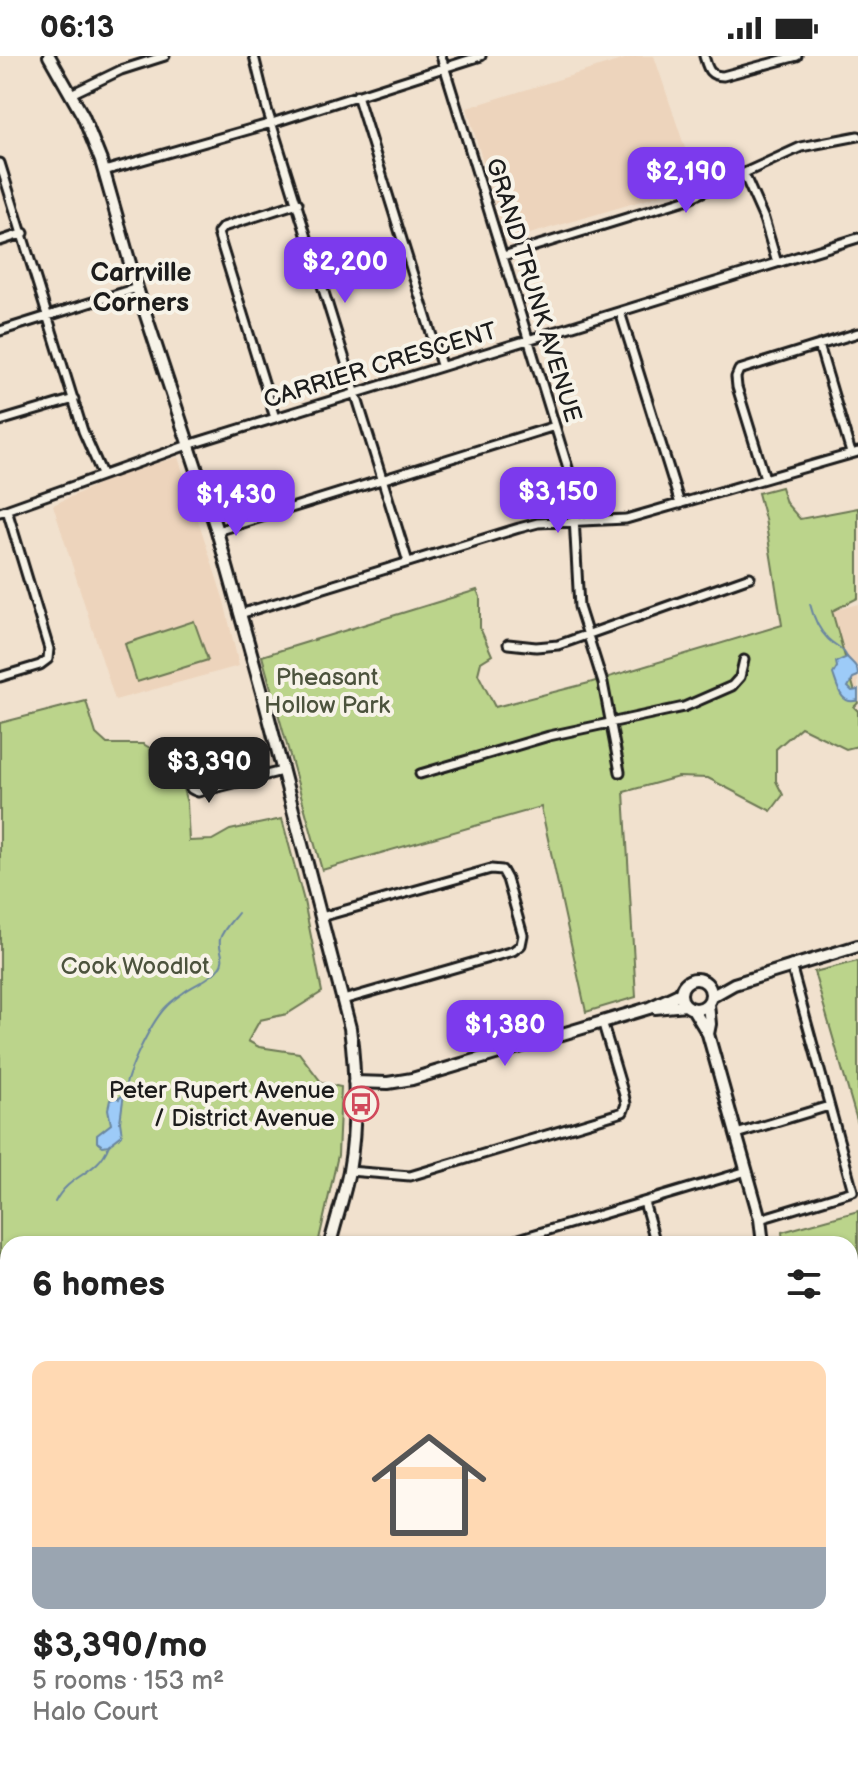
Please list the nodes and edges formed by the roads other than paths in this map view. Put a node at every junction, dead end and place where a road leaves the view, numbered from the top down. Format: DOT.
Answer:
graph roads {
  1 [pos="49,56"];
  2 [pos="165,56"];
  3 [pos="254,56"];
  4 [pos="441,56"];
  5 [pos="481,56"];
  6 [pos="704,56"];
  7 [pos="797,56"];
  8 [pos="445,68"];
  9 [pos="71,94"];
  10 [pos="357,95"];
  11 [pos="272,123"];
  12 [pos="858,136"];
  13 [pos="0,163"];
  14 [pos="104,171"];
  15 [pos="744,174"];
  16 [pos="298,203"];
  17 [pos="24,233"];
  18 [pos="858,238"];
  19 [pos="0,241"];
  20 [pos="503,256"];
  21 [pos="777,263"];
  22 [pos="137,288"];
  23 [pos="620,312"];
  24 [pos="49,315"];
  25 [pos="0,331"];
  26 [pos="858,333"];
  27 [pos="529,340"];
  28 [pos="819,345"];
  29 [pos="441,365"];
  30 [pos="356,394"];
  31 [pos="74,399"];
  32 [pos="275,418"];
  33 [pos="0,421"];
  34 [pos="555,426"];
  35 [pos="188,445"];
  36 [pos="854,452"];
  37 [pos="102,474"];
  38 [pos="765,478"];
  39 [pos="383,480"];
  40 [pos="680,504"];
  41 [pos="4,511"];
  42 [pos="574,522"];
  43 [pos="217,531"];
  44 [pos="408,562"];
  45 [pos="750,577"];
  46 [pos="240,614"];
  47 [pos="588,635"];
  48 [pos="508,644"];
  49 [pos="744,660"];
  50 [pos="0,677"];
  51 [pos="612,724"];
  52 [pos="170,748"];
  53 [pos="282,771"];
  54 [pos="620,772"];
  55 [pos="420,774"];
  56 [pos="321,917"];
  57 [pos="858,946"];
  58 [pos="791,965"];
  59 [pos="734,984"];
  60 [pos="708,985"];
  61 [pos="681,993"];
  62 [pos="343,1000"];
  63 [pos="709,1000"];
  64 [pos="690,1007"];
  65 [pos="649,1008"];
  66 [pos="602,1021"];
  67 [pos="708,1034"];
  68 [pos="354,1082"];
  69 [pos="829,1106"];
  70 [pos="736,1134"];
  71 [pos="349,1171"];
  72 [pos="747,1171"];
  73 [pos="644,1202"];
  74 [pos="760,1219"];
  75 [pos="332,1236"];
  76 [pos="529,1236"];
  77 [pos="654,1236"];
  78 [pos="762,1236"];
  1 -- 9 [label="street"];
  2 -- 9 [label="street"];
  3 -- 11 [label="street"];
  4 -- 8 [label="street, GRAND TRUNK AVENUE"];
  5 -- 8 [label="street"];
  6 -- 7 [label="street"];
  8 -- 10 [label="street"];
  8 -- 20 [label="street, GRAND TRUNK AVENUE"];
  9 -- 14 [label="street"];
  10 -- 11 [label="street"];
  10 -- 29 [label="street"];
  11 -- 14 [label="street"];
  11 -- 16 [label="street"];
  12 -- 15 [label="street"];
  13 -- 17 [label="street"];
  14 -- 22 [label="street"];
  15 -- 20 [label="street"];
  15 -- 21 [label="street"];
  16 -- 30 [label="street"];
  16 -- 32 [label="street"];
  17 -- 19 [label="street"];
  17 -- 24 [label="street"];
  18 -- 21 [label="street, CARRIER CRESCENT"];
  20 -- 27 [label="street, GRAND TRUNK AVENUE"];
  21 -- 23 [label="street, CARRIER CRESCENT"];
  22 -- 24 [label="street"];
  22 -- 35 [label="street"];
  23 -- 27 [label="street, CARRIER CRESCENT"];
  23 -- 40 [label="street"];
  24 -- 25 [label="street"];
  24 -- 31 [label="street"];
  26 -- 28 [label="street"];
  27 -- 29 [label="street, CARRIER CRESCENT"];
  27 -- 34 [label="street, GRAND TRUNK AVENUE"];
  28 -- 36 [label="street"];
  28 -- 38 [label="street"];
  29 -- 30 [label="street, CARRIER CRESCENT"];
  30 -- 32 [label="street, CARRIER CRESCENT"];
  30 -- 39 [label="street"];
  31 -- 33 [label="street"];
  31 -- 37 [label="street"];
  32 -- 35 [label="street, CARRIER CRESCENT"];
  34 -- 39 [label="street"];
  34 -- 42 [label="street, GRAND TRUNK AVENUE"];
  35 -- 37 [label="street, CARRIER CRESCENT"];
  35 -- 43 [label="street"];
  36 -- 38 [label="street"];
  37 -- 41 [label="street, CARRIER CRESCENT"];
  38 -- 40 [label="street"];
  39 -- 43 [label="street"];
  39 -- 44 [label="street"];
  40 -- 42 [label="street"];
  41 -- 50 [label="street"];
  42 -- 44 [label="street"];
  42 -- 47 [label="street, GRAND TRUNK AVENUE"];
  43 -- 46 [label="street"];
  44 -- 46 [label="street"];
  45 -- 47 [label="street"];
  46 -- 53 [label="street"];
  47 -- 48 [label="street"];
  47 -- 51 [label="street, GRAND TRUNK AVENUE"];
  49 -- 51 [label="street"];
  51 -- 54 [label="street, GRAND TRUNK AVENUE"];
  51 -- 55 [label="street"];
  52 -- 53 [label="street"];
  53 -- 56 [label="street"];
  56 -- 62 [label="street"];
  56 -- 62 [label="street"];
  57 -- 58 [label="street"];
  58 -- 59 [label="street"];
  58 -- 69 [label="street"];
  59 -- 60 [label="street"];
  59 -- 63 [label="street"];
  60 -- 61 [label="street"];
  60 -- 63 [label="street"];
  61 -- 64 [label="street"];
  61 -- 65 [label="street"];
  62 -- 68 [label="street"];
  63 -- 64 [label="street"];
  63 -- 67 [label="street"];
  64 -- 65 [label="street"];
  64 -- 67 [label="street"];
  65 -- 66 [label="street"];
  66 -- 68 [label="street"];
  66 -- 71 [label="street"];
  67 -- 70 [label="street"];
  68 -- 71 [label="street"];
  69 -- 70 [label="street"];
  69 -- 74 [label="street"];
  70 -- 72 [label="street"];
  71 -- 75 [label="street"];
  72 -- 73 [label="street"];
  72 -- 74 [label="street"];
  73 -- 76 [label="street"];
  73 -- 77 [label="street"];
  74 -- 78 [label="street"];
}
